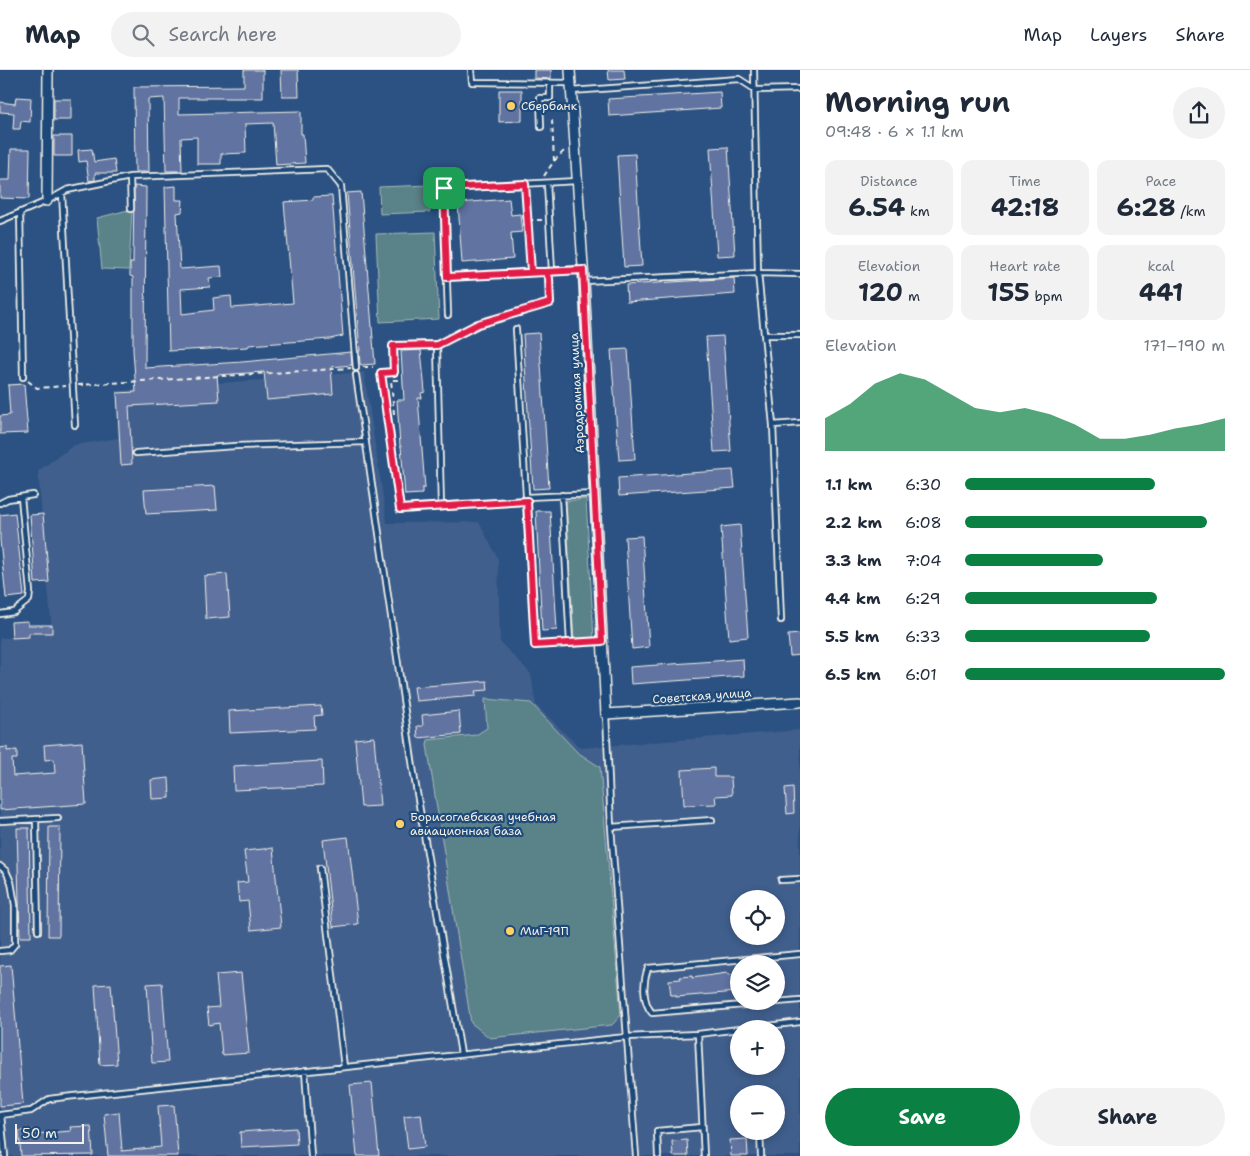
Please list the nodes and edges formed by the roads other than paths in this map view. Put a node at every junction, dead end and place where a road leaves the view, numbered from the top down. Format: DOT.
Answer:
graph roads {
  1 [pos="48,70"];
  2 [pos="471,70"];
  3 [pos="570,70"];
  4 [pos="754,70"];
  5 [pos="550,83"];
  6 [pos="571,87"];
  7 [pos="800,89"];
  8 [pos="756,90"];
  9 [pos="541,127"];
  10 [pos="130,177"];
  11 [pos="577,181"];
  12 [pos="547,183"];
  13 [pos="62,193"];
  14 [pos="47,201"];
  15 [pos="131,209"];
  16 [pos="20,212"];
  17 [pos="0,221"];
  18 [pos="583,270"];
  19 [pos="552,271"];
  20 [pos="758,272"];
  21 [pos="800,274"];
  22 [pos="447,277"];
  23 [pos="584,281"];
  24 [pos="448,315"];
  25 [pos="516,329"];
  26 [pos="765,334"];
  27 [pos="800,335"];
  28 [pos="356,368"];
  29 [pos="356,375"];
  30 [pos="23,377"];
  31 [pos="800,423"];
  32 [pos="75,425"];
  33 [pos="773,425"];
  34 [pos="366,442"];
  35 [pos="136,453"];
  36 [pos="595,494"];
  37 [pos="562,495"];
  38 [pos="33,496"];
  39 [pos="21,497"];
  40 [pos="527,499"];
  41 [pos="0,503"];
  42 [pos="441,507"];
  43 [pos="0,614"];
  44 [pos="781,620"];
  45 [pos="602,641"];
  46 [pos="570,643"];
  47 [pos="800,702"];
  48 [pos="606,714"];
  49 [pos="58,818"];
  50 [pos="36,819"];
  51 [pos="712,820"];
  52 [pos="0,821"];
  53 [pos="611,827"];
  54 [pos="0,866"];
  55 [pos="320,868"];
  56 [pos="800,879"];
  57 [pos="781,880"];
  58 [pos="38,931"];
  59 [pos="0,951"];
  60 [pos="800,954"];
  61 [pos="800,1000"];
  62 [pos="800,1022"];
  63 [pos="785,1024"];
  64 [pos="730,1030"];
  65 [pos="698,1034"];
  66 [pos="626,1037"];
  67 [pos="461,1054"];
  68 [pos="344,1067"];
  69 [pos="305,1071"];
  70 [pos="1,1115"];
  71 [pos="702,1128"];
  72 [pos="760,1140"];
  73 [pos="5,1156"];
  74 [pos="312,1156"];
  75 [pos="636,1156"];
  76 [pos="658,1156"];
  77 [pos="704,1156"];
  78 [pos="761,1156"];
  1 -- 14 [label="street"];
  2 -- 5 [label="lane"];
  3 -- 6 [label="street, Аэродромная улица"];
  4 -- 8 [label="lane"];
  5 -- 6 [label="lane"];
  5 -- 9 [label="lane"];
  6 -- 8 [label="lane"];
  6 -- 11 [label="street, Аэродромная улица"];
  7 -- 8 [label="lane"];
  8 -- 20 [label="lane"];
  10 -- 13 [label="lane"];
  10 -- 15 [label="lane"];
  10 -- 28 [label="lane"];
  11 -- 12 [label="lane"];
  11 -- 18 [label="street, Аэродромная улица"];
  12 -- 19 [label="lane"];
  12 -- 22 [label="lane"];
  13 -- 14 [label="lane"];
  13 -- 32 [label="lane"];
  14 -- 16 [label="lane"];
  16 -- 17 [label="lane"];
  16 -- 30 [label="lane"];
  18 -- 19 [label="lane"];
  18 -- 23 [label="street, Аэродромная улица"];
  19 -- 22 [label="lane"];
  20 -- 21 [label="lane"];
  20 -- 23 [label="lane"];
  20 -- 26 [label="lane"];
  22 -- 24 [label="lane"];
  23 -- 36 [label="street, Аэродромная улица"];
  25 -- 40 [label="lane"];
  26 -- 27 [label="lane"];
  26 -- 33 [label="lane"];
  29 -- 34 [label="lane"];
  31 -- 33 [label="lane"];
  33 -- 44 [label="lane"];
  34 -- 35 [label="lane"];
  34 -- 67 [label="lane"];
  36 -- 37 [label="lane"];
  36 -- 45 [label="street, Аэродромная улица"];
  37 -- 40 [label="lane"];
  37 -- 46 [label="lane"];
  38 -- 39 [label="lane"];
  39 -- 41 [label="lane"];
  39 -- 43 [label="lane"];
  40 -- 42 [label="lane"];
  40 -- 46 [label="lane"];
  42 -- 42 [label="lane"];
  45 -- 46 [label="lane"];
  45 -- 48 [label="street, Аэродромная улица"];
  47 -- 48 [label="street, Советская улица"];
  48 -- 53 [label="lane"];
  49 -- 50 [label="lane"];
  50 -- 52 [label="lane"];
  50 -- 58 [label="lane"];
  51 -- 53 [label="lane"];
  53 -- 66 [label="lane"];
  54 -- 59 [label="lane"];
  55 -- 68 [label="lane"];
  56 -- 57 [label="lane"];
  60 -- 61 [label="lane"];
  62 -- 63 [label="lane"];
  64 -- 65 [label="lane"];
  65 -- 66 [label="lane"];
  65 -- 71 [label="lane"];
  66 -- 67 [label="lane"];
  66 -- 75 [label="lane"];
  67 -- 68 [label="lane"];
  68 -- 69 [label="lane"];
  69 -- 70 [label="lane"];
  69 -- 74 [label="lane"];
  70 -- 73 [label="lane"];
  71 -- 76 [label="lane"];
  71 -- 77 [label="lane"];
  72 -- 78 [label="lane"];
}
